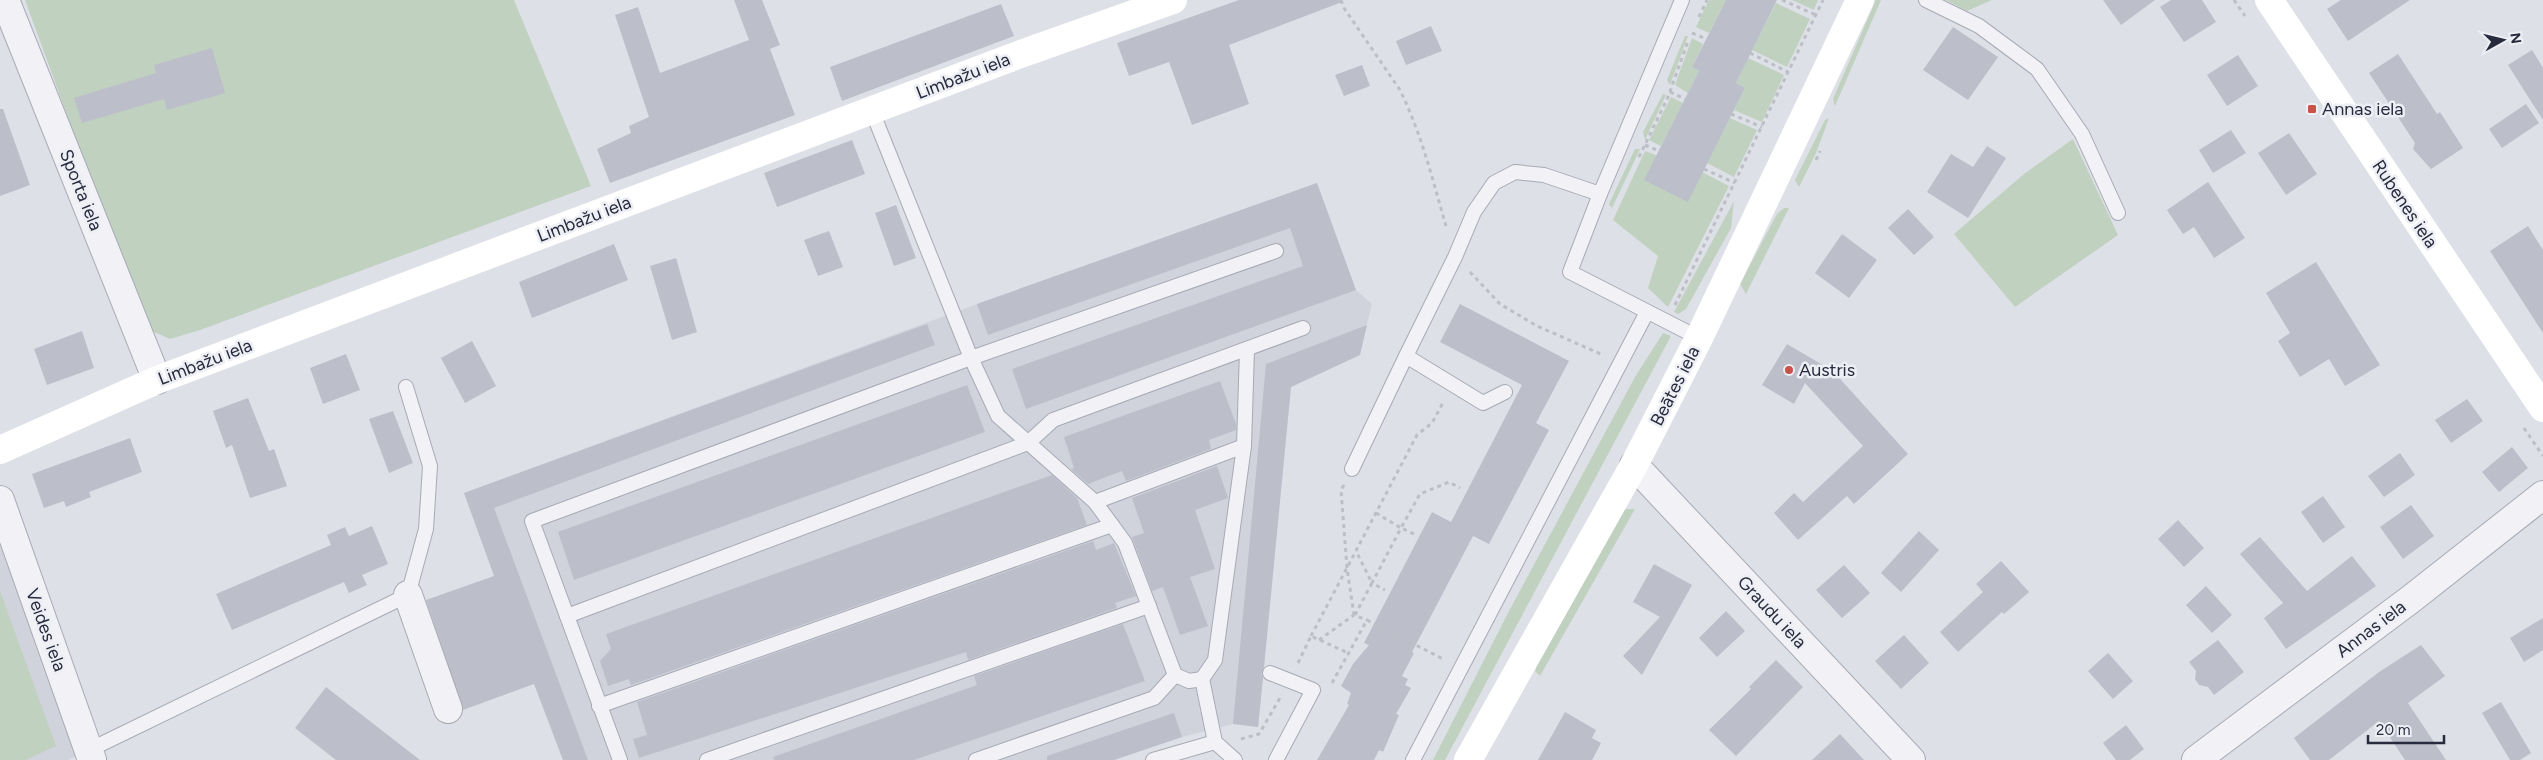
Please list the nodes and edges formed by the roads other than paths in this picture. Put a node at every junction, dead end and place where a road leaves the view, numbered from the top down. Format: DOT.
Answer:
graph roads {
  1 [pos="5,0"];
  2 [pos="1173,0"];
  3 [pos="1682,0"];
  4 [pos="1860,0"];
  5 [pos="1926,0"];
  6 [pos="2269,0"];
  7 [pos="872,111"];
  8 [pos="1600,194"];
  9 [pos="2118,213"];
  10 [pos="1276,251"];
  11 [pos="1647,312"];
  12 [pos="1303,328"];
  13 [pos="1700,338"];
  14 [pos="1247,349"];
  15 [pos="1406,356"];
  16 [pos="971,358"];
  17 [pos="158,380"];
  18 [pos="406,387"];
  19 [pos="1505,392"];
  20 [pos="2543,408"];
  21 [pos="1028,443"];
  22 [pos="1244,446"];
  23 [pos="0,450"];
  24 [pos="1634,465"];
  25 [pos="1352,469"];
  26 [pos="2543,495"];
  27 [pos="0,500"];
  28 [pos="1095,502"];
  29 [pos="1112,525"];
  30 [pos="408,595"];
  31 [pos="1149,606"];
  32 [pos="566,616"];
  33 [pos="1270,672"];
  34 [pos="1175,675"];
  35 [pos="1202,679"];
  36 [pos="599,706"];
  37 [pos="448,709"];
  38 [pos="1215,742"];
  39 [pos="83,757"];
  40 [pos="620,760"];
  41 [pos="706,760"];
  42 [pos="976,760"];
  43 [pos="1153,760"];
  44 [pos="1235,760"];
  45 [pos="1276,760"];
  46 [pos="1413,760"];
  47 [pos="1468,760"];
  48 [pos="1911,760"];
  49 [pos="2196,760"];
  1 -- 17 [label="street, Sporta iela"];
  2 -- 7 [label="main road, Limbažu iela"];
  3 -- 8 [label="lane"];
  4 -- 13 [label="main road, Beātes iela"];
  5 -- 9 [label="lane"];
  6 -- 20 [label="main road, Rubenes iela"];
  7 -- 16 [label="lane"];
  7 -- 17 [label="main road, Limbažu iela"];
  8 -- 11 [label="lane"];
  8 -- 15 [label="lane"];
  10 -- 16 [label="lane"];
  11 -- 13 [label="lane"];
  11 -- 46 [label="lane"];
  12 -- 14 [label="lane"];
  13 -- 24 [label="main road, Beātes iela"];
  14 -- 21 [label="lane"];
  14 -- 22 [label="lane"];
  15 -- 19 [label="lane"];
  15 -- 25 [label="lane"];
  16 -- 21 [label="lane"];
  16 -- 32 [label="lane"];
  17 -- 23 [label="main road, Limbažu iela"];
  18 -- 30 [label="lane"];
  21 -- 28 [label="lane"];
  21 -- 32 [label="lane"];
  22 -- 28 [label="lane"];
  22 -- 35 [label="lane"];
  24 -- 47 [label="main road, Beātes iela"];
  24 -- 48 [label="street, Graudu iela"];
  26 -- 49 [label="street, Annas iela"];
  27 -- 39 [label="street, Veides iela"];
  28 -- 29 [label="lane"];
  29 -- 31 [label="lane"];
  29 -- 36 [label="lane"];
  30 -- 37 [label="street"];
  30 -- 39 [label="lane"];
  31 -- 34 [label="lane"];
  31 -- 41 [label="lane"];
  32 -- 36 [label="lane"];
  33 -- 45 [label="lane"];
  34 -- 35 [label="lane"];
  34 -- 42 [label="lane"];
  35 -- 38 [label="lane"];
  36 -- 40 [label="lane"];
  38 -- 43 [label="lane"];
  38 -- 44 [label="lane"];
}
